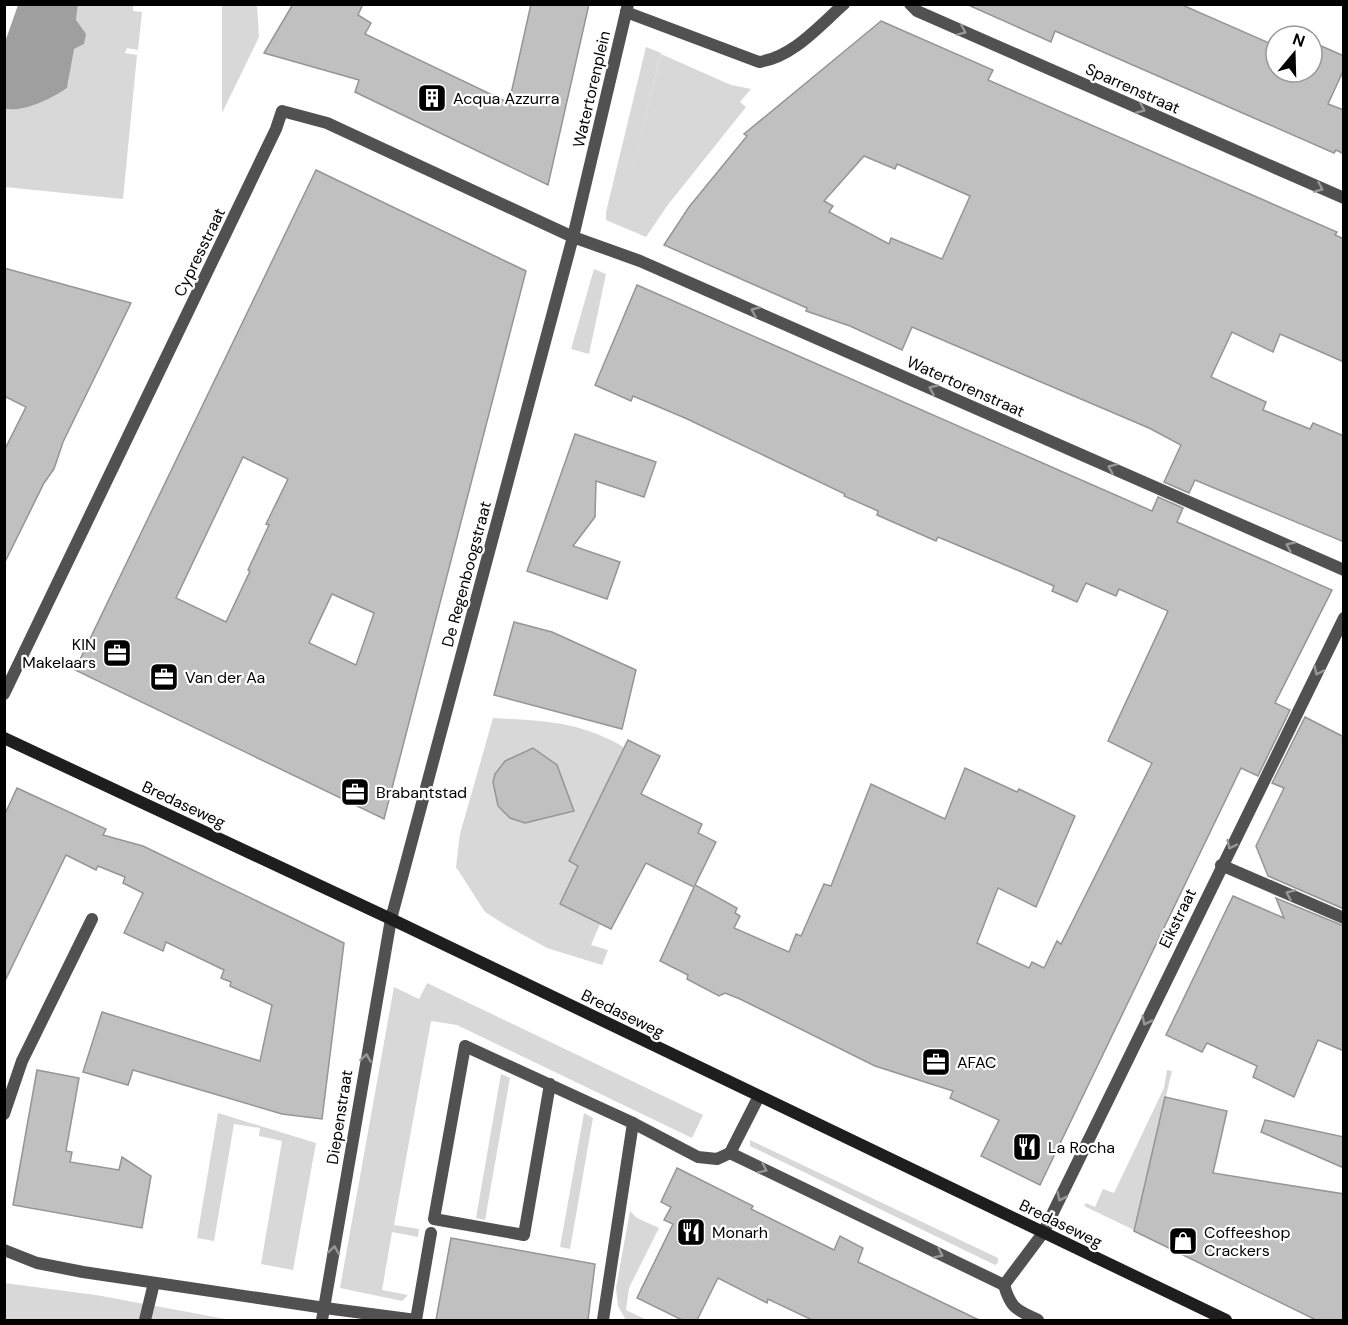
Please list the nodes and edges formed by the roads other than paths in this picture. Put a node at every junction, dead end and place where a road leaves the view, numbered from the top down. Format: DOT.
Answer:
graph roads {
  1 [pos="844,4"];
  2 [pos="910,4"];
  3 [pos="627,8"];
  4 [pos="1344,198"];
  5 [pos="573,237"];
  6 [pos="1344,570"];
  7 [pos="1344,618"];
  8 [pos="4,694"];
  9 [pos="4,738"];
  10 [pos="1221,865"];
  11 [pos="1344,918"];
  12 [pos="92,919"];
  13 [pos="391,919"];
  14 [pos="550,1084"];
  15 [pos="759,1096"];
  16 [pos="4,1114"];
  17 [pos="633,1123"];
  18 [pos="730,1153"];
  19 [pos="431,1233"];
  20 [pos="1043,1233"];
  21 [pos="4,1250"];
  22 [pos="154,1284"];
  23 [pos="1004,1285"];
  24 [pos="323,1314"];
  25 [pos="145,1320"];
  26 [pos="416,1320"];
  27 [pos="603,1320"];
  28 [pos="1038,1320"];
  29 [pos="1226,1320"];
  1 -- 3 [label="street, Watertorenplein"];
  2 -- 4 [label="street, Sparrenstraat, one-way"];
  3 -- 5 [label="street, Watertorenplein"];
  6 -- 5 [label="street, Watertorenstraat, one-way"];
  5 -- 8 [label="street, Cypresstraat"];
  5 -- 13 [label="street, De Regenboogstraat"];
  7 -- 10 [label="street, Eikstraat, one-way"];
  9 -- 13 [label="street, Bredaseweg"];
  11 -- 10 [label="street, one-way"];
  10 -- 20 [label="street, Eikstraat, one-way"];
  12 -- 16 [label="street"];
  13 -- 15 [label="street, Bredaseweg"];
  24 -- 13 [label="street, Diepenstraat, one-way"];
  14 -- 14 [label="street"];
  14 -- 17 [label="street"];
  15 -- 18 [label="street"];
  15 -- 20 [label="street, Bredaseweg"];
  17 -- 18 [label="street"];
  17 -- 27 [label="street"];
  18 -- 23 [label="street, one-way"];
  19 -- 26 [label="street"];
  20 -- 23 [label="street, Eikstraat"];
  20 -- 29 [label="street, Bredaseweg"];
  21 -- 22 [label="street"];
  22 -- 24 [label="street"];
  22 -- 25 [label="street"];
  23 -- 28 [label="street"];
  24 -- 26 [label="street"];
}
